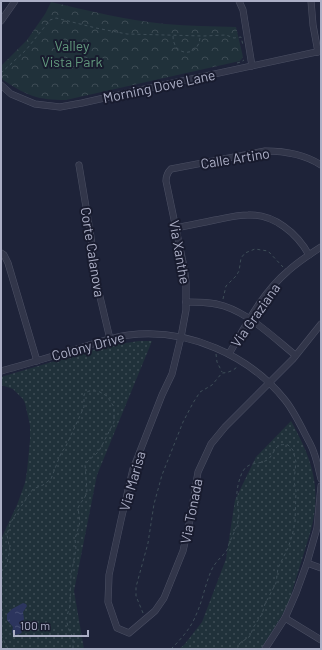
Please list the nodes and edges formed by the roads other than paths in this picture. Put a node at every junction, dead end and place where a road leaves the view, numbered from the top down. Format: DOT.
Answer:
graph roads {
  1 [pos="15,1"];
  2 [pos="239,1"];
  3 [pos="311,1"];
  4 [pos="1,21"];
  5 [pos="319,51"];
  6 [pos="252,66"];
  7 [pos="1,85"];
  8 [pos="79,165"];
  9 [pos="321,165"];
  10 [pos="171,169"];
  11 [pos="176,228"];
  12 [pos="321,247"];
  13 [pos="1,253"];
  14 [pos="309,254"];
  15 [pos="186,302"];
  16 [pos="250,319"];
  17 [pos="321,324"];
  18 [pos="181,337"];
  19 [pos="110,339"];
  20 [pos="229,354"];
  21 [pos="295,355"];
  22 [pos="37,361"];
  23 [pos="1,371"];
  24 [pos="269,382"];
  25 [pos="321,451"];
  26 [pos="314,452"];
  27 [pos="321,479"];
  28 [pos="321,486"];
  29 [pos="307,563"];
  30 [pos="321,568"];
  31 [pos="285,618"];
  32 [pos="116,628"];
  33 [pos="321,640"];
  34 [pos="265,649"];
  1 -- 4 [label="street"];
  2 -- 6 [label="street"];
  3 -- 5 [label="street"];
  5 -- 6 [label="street, Morning Dove Lane"];
  6 -- 7 [label="street, Morning Dove Lane"];
  8 -- 19 [label="street, Corte Calanova"];
  9 -- 10 [label="street, Calle Artino"];
  10 -- 11 [label="street, Via Xanthe"];
  11 -- 14 [label="street"];
  11 -- 15 [label="street, Via Xanthe"];
  12 -- 14 [label="street, Via Graziana"];
  13 -- 22 [label="street"];
  14 -- 16 [label="street, Via Graziana"];
  15 -- 16 [label="street"];
  15 -- 18 [label="street, Via Xanthe"];
  16 -- 20 [label="street, Via Graziana"];
  16 -- 21 [label="street"];
  17 -- 21 [label="street, Via Tonada"];
  18 -- 19 [label="street, Colony Drive"];
  18 -- 20 [label="street, Colony Drive"];
  18 -- 32 [label="street, Via Marisa"];
  19 -- 22 [label="street, Colony Drive"];
  20 -- 24 [label="street, Colony Drive"];
  21 -- 24 [label="street, Via Tonada"];
  22 -- 23 [label="street, Colony Drive"];
  24 -- 26 [label="street, Colony Drive"];
  24 -- 32 [label="street, Via Tonada"];
  25 -- 26 [label="street"];
  26 -- 27 [label="street, Colony Drive"];
  28 -- 29 [label="street"];
  29 -- 30 [label="street"];
  29 -- 31 [label="street"];
  31 -- 33 [label="street"];
  31 -- 34 [label="street"];
}
